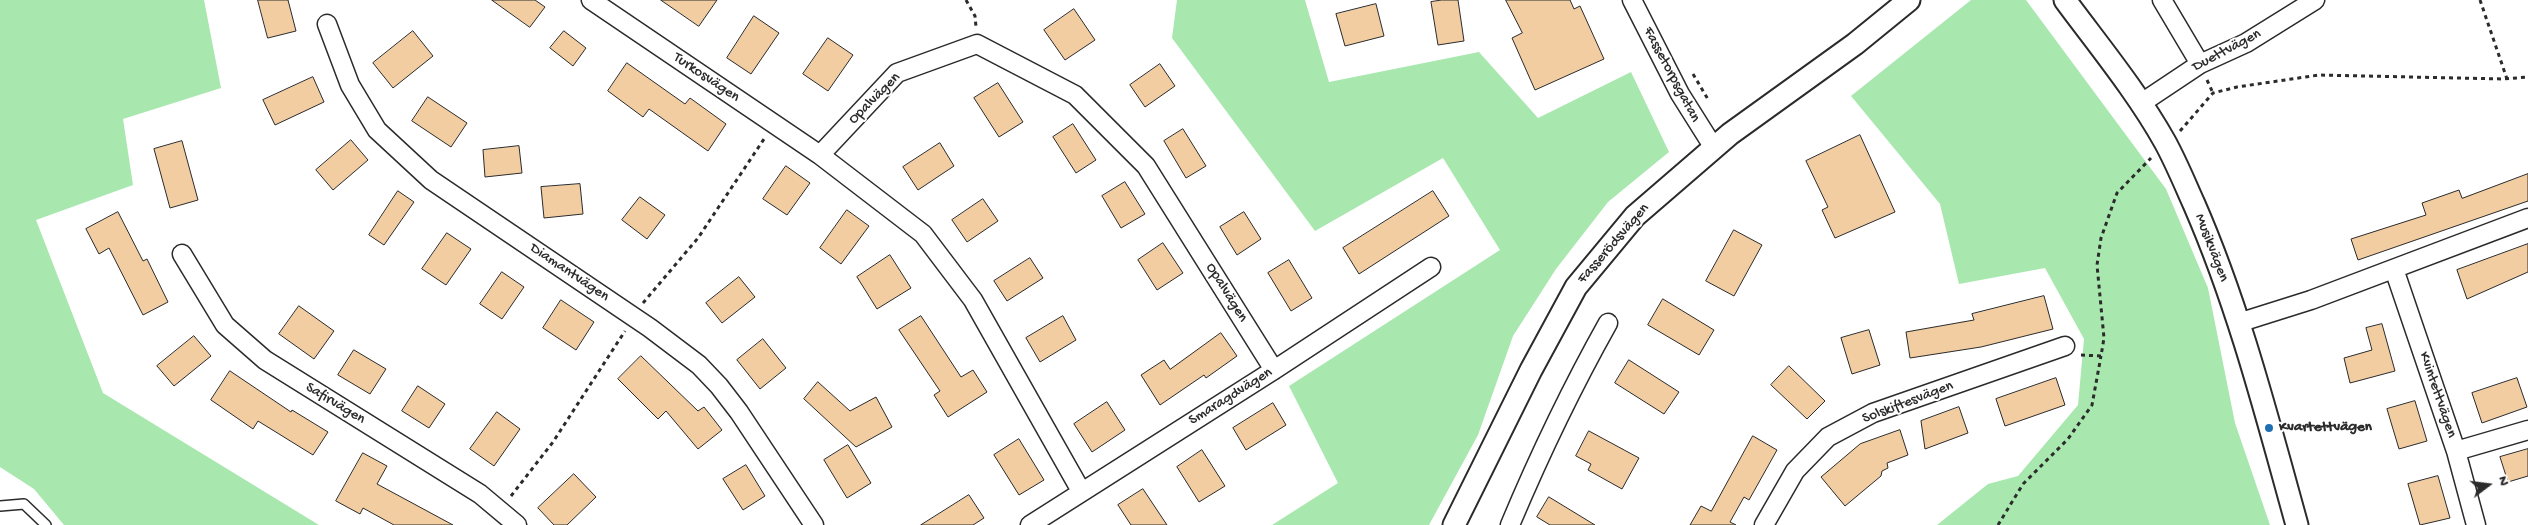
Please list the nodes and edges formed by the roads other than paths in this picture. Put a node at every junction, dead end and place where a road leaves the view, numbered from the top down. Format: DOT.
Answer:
graph roads {
  1 [pos="591,0"];
  2 [pos="1632,0"];
  3 [pos="1909,0"];
  4 [pos="2065,0"];
  5 [pos="2162,0"];
  6 [pos="2314,0"];
  7 [pos="327,24"];
  8 [pos="2200,64"];
  9 [pos="2140,104"];
  10 [pos="1714,148"];
  11 [pos="820,155"];
  12 [pos="2528,218"];
  13 [pos="182,254"];
  14 [pos="1431,267"];
  15 [pos="2394,269"];
  16 [pos="1608,323"];
  17 [pos="2238,323"];
  18 [pos="2065,346"];
  19 [pos="1274,370"];
  20 [pos="2528,430"];
  21 [pos="2456,451"];
  22 [pos="1081,491"];
  23 [pos="0,506"];
  24 [pos="46,525"];
  25 [pos="516,525"];
  26 [pos="814,525"];
  27 [pos="1030,525"];
  28 [pos="1454,525"];
  29 [pos="1510,525"];
  30 [pos="1764,525"];
  31 [pos="2297,525"];
  32 [pos="2476,525"];
  1 -- 11 [label="street, Turkosvägen"];
  2 -- 10 [label="street, Fassetorpsgatan"];
  3 -- 10 [label="street, Fasserödsvägen"];
  4 -- 9 [label="street, Musikvägen"];
  5 -- 8 [label="street"];
  6 -- 8 [label="street, Duettvägen"];
  7 -- 26 [label="street, Diamantvägen"];
  8 -- 9 [label="street, Duettvägen"];
  9 -- 17 [label="street, Musikvägen"];
  10 -- 28 [label="street, Fasserödsvägen"];
  11 -- 19 [label="street, Opalvägen"];
  11 -- 22 [label="street"];
  12 -- 15 [label="street"];
  13 -- 25 [label="street, Safirvägen"];
  14 -- 19 [label="street, Smaragdvägen"];
  15 -- 17 [label="street"];
  15 -- 21 [label="street, Kvintettvägen"];
  16 -- 29 [label="street"];
  17 -- 31 [label="street, Musikvägen"];
  18 -- 30 [label="street, Solskiftesvägen"];
  19 -- 22 [label="street, Smaragdvägen"];
  20 -- 21 [label="street, Kvintettvägen"];
  21 -- 32 [label="street"];
  22 -- 27 [label="street, Smaragdvägen"];
  23 -- 24 [label="lane"];
}
